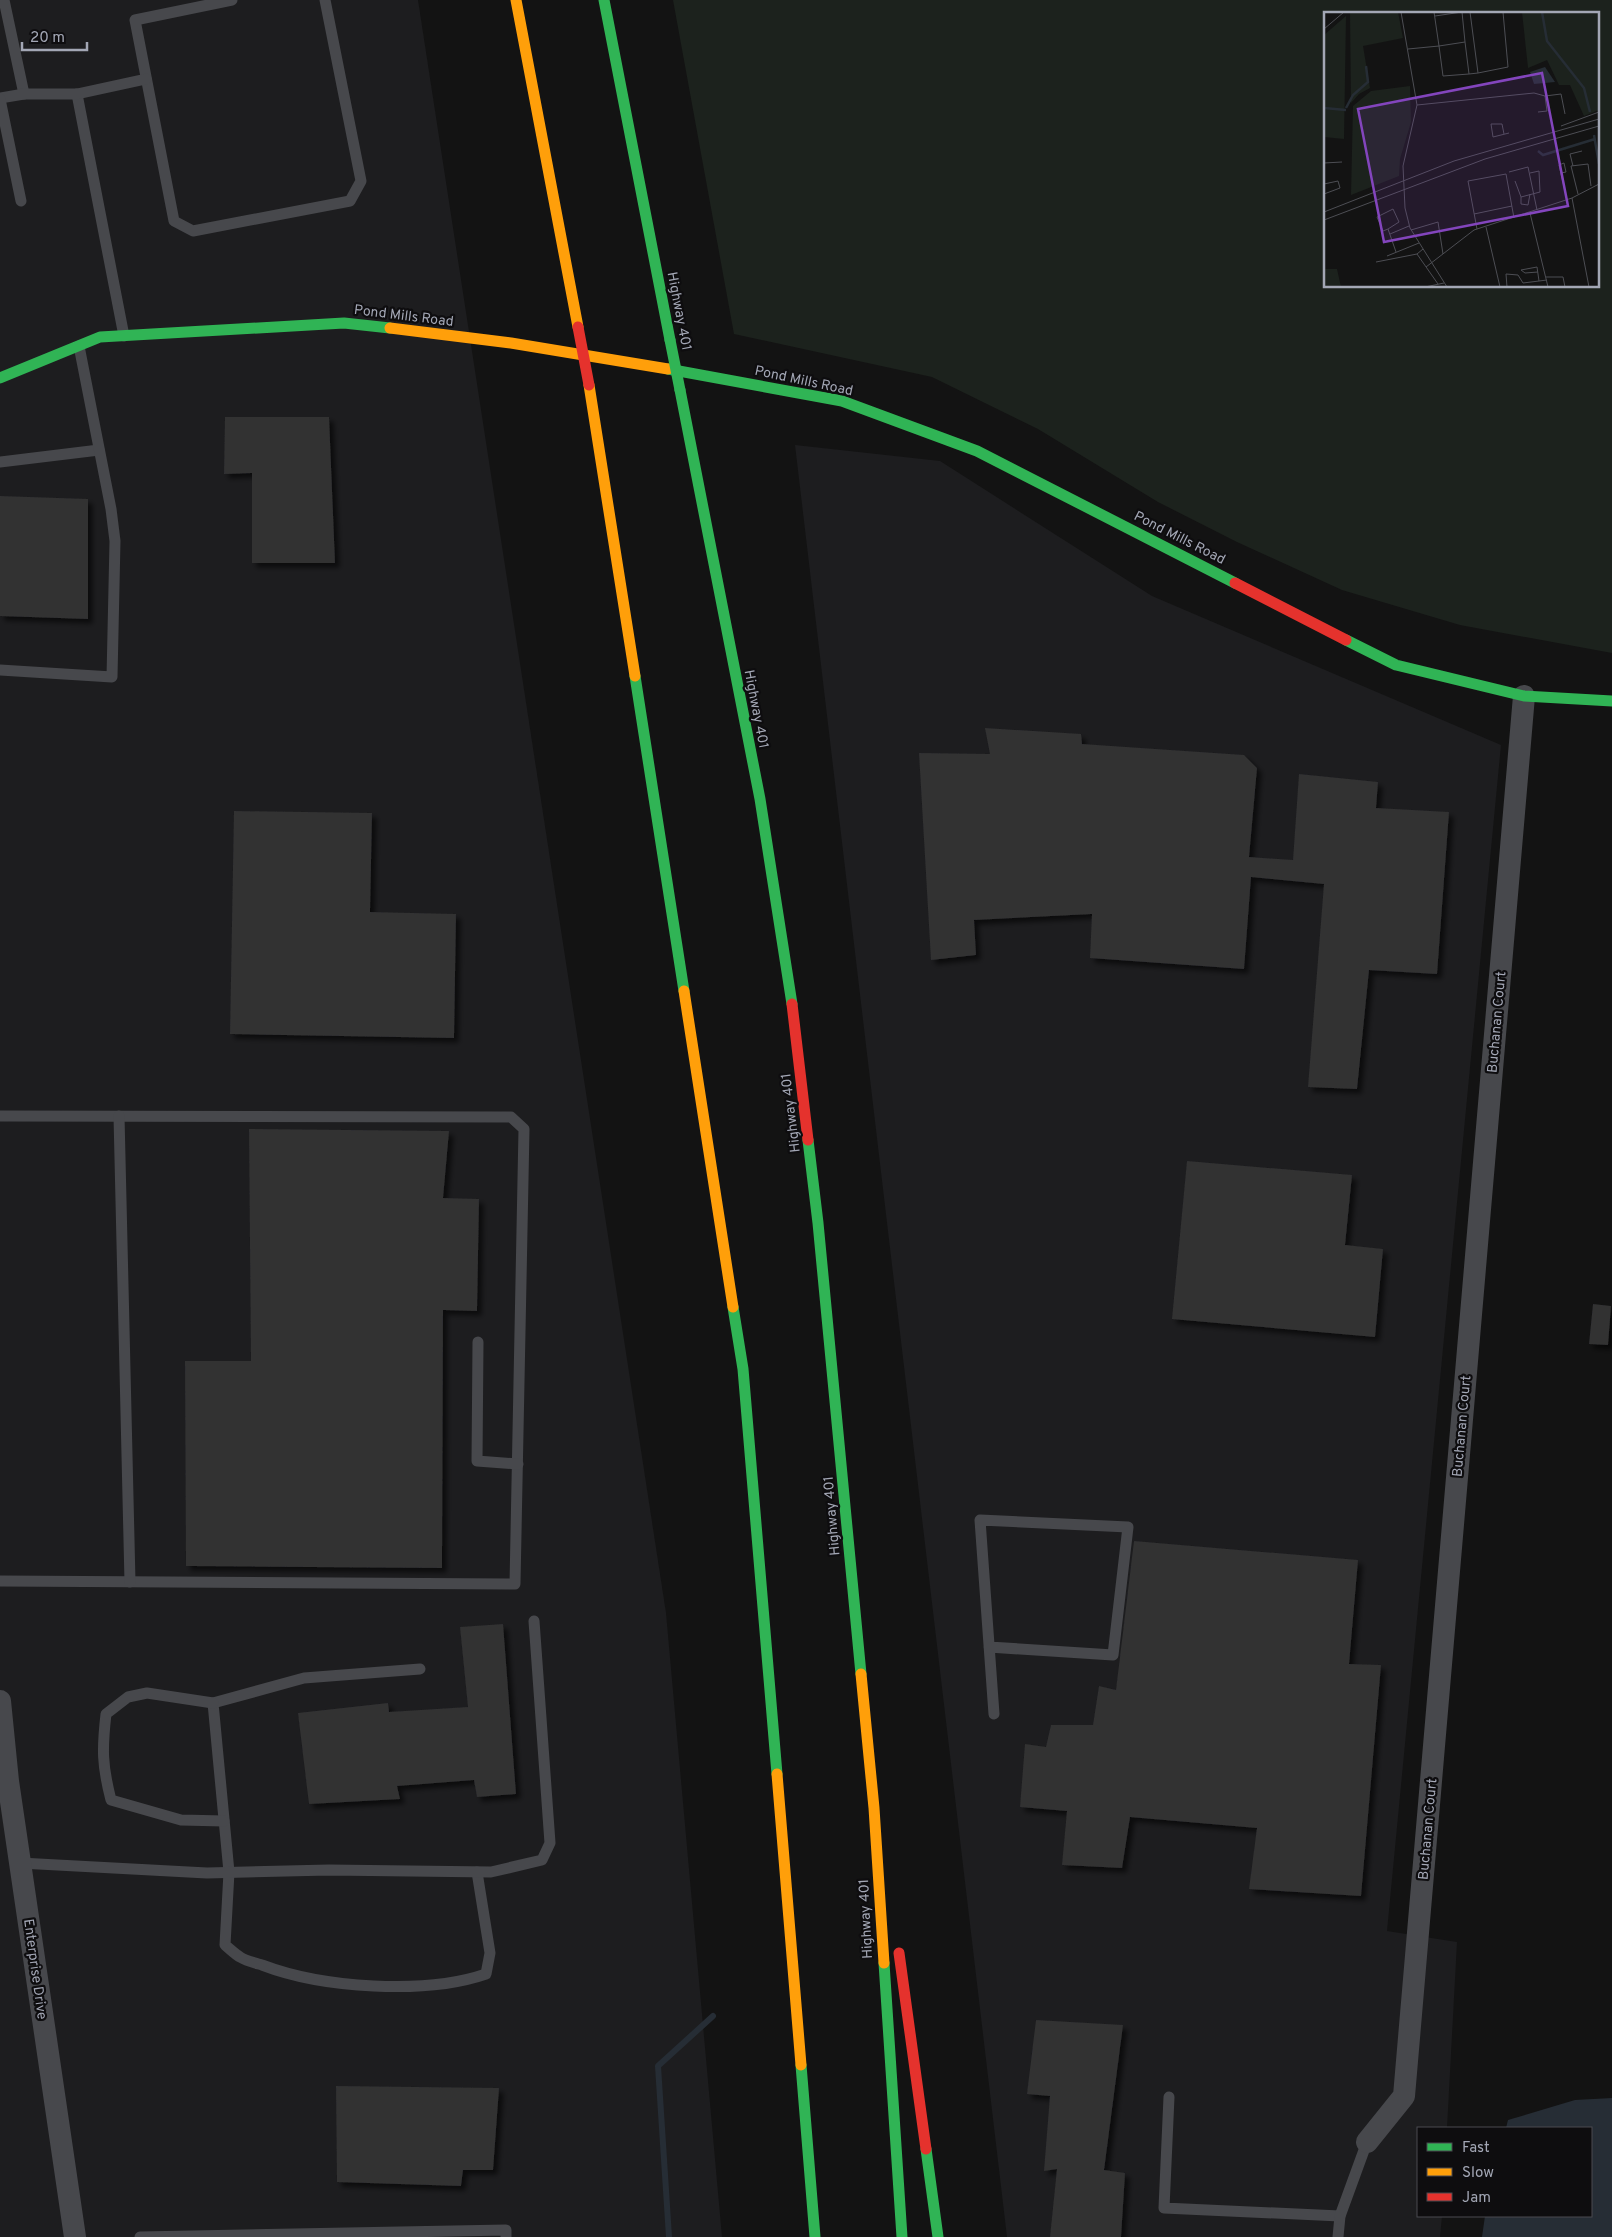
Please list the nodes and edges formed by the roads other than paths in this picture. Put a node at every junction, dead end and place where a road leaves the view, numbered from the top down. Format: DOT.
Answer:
graph roads {
  1 [pos="4,0"];
  2 [pos="232,0"];
  3 [pos="325,0"];
  4 [pos="516,0"];
  5 [pos="604,0"];
  6 [pos="146,79"];
  7 [pos="24,94"];
  8 [pos="77,94"];
  9 [pos="0,99"];
  10 [pos="21,201"];
  11 [pos="124,336"];
  12 [pos="79,346"];
  13 [pos="0,378"];
  14 [pos="99,450"];
  15 [pos="0,462"];
  16 [pos="0,670"];
  17 [pos="1524,696"];
  18 [pos="1612,701"];
  19 [pos="0,1116"];
  20 [pos="119,1116"];
  21 [pos="478,1342"];
  22 [pos="518,1464"];
  23 [pos="0,1581"];
  24 [pos="130,1582"];
  25 [pos="534,1621"];
  26 [pos="989,1647"];
  27 [pos="420,1669"];
  28 [pos="0,1701"];
  29 [pos="212,1703"];
  30 [pos="994,1714"];
  31 [pos="4,1781"];
  32 [pos="874,1808"];
  33 [pos="224,1821"];
  34 [pos="20,1863"];
  35 [pos="229,1872"];
  36 [pos="477,1872"];
  37 [pos="892,1915"];
  38 [pos="897,1944"];
  39 [pos="1170,2097"];
  40 [pos="1367,2142"];
  41 [pos="1340,2216"];
  42 [pos="403,2234"];
  43 [pos="75,2237"];
  44 [pos="140,2237"];
  45 [pos="506,2237"];
  46 [pos="815,2237"];
  47 [pos="902,2237"];
  48 [pos="938,2237"];
  49 [pos="1338,2237"];
  1 -- 7 [label="lane"];
  2 -- 6 [label="lane"];
  3 -- 6 [label="lane"];
  4 -- 46 [label="main road, bridge"];
  5 -- 32 [label="main road, Highway 401, bridge"];
  6 -- 8 [label="lane"];
  7 -- 8 [label="lane"];
  7 -- 9 [label="lane"];
  8 -- 11 [label="lane"];
  9 -- 10 [label="lane"];
  11 -- 12 [label="main road, Pond Mills Road"];
  11 -- 17 [label="main road, Pond Mills Road"];
  12 -- 13 [label="main road, Pond Mills Road"];
  12 -- 14 [label="lane"];
  14 -- 15 [label="lane"];
  14 -- 16 [label="lane"];
  17 -- 18 [label="main road, Pond Mills Road"];
  17 -- 40 [label="street, Buchanan Court"];
  19 -- 20 [label="lane"];
  20 -- 22 [label="lane"];
  20 -- 24 [label="lane"];
  21 -- 22 [label="lane"];
  22 -- 24 [label="lane"];
  23 -- 24 [label="lane"];
  25 -- 36 [label="lane"];
  26 -- 26 [label="lane"];
  26 -- 30 [label="lane"];
  27 -- 29 [label="lane"];
  28 -- 31 [label="street, Enterprise Drive"];
  29 -- 33 [label="lane"];
  29 -- 33 [label="lane"];
  31 -- 34 [label="street, Enterprise Drive"];
  32 -- 37 [label="main road"];
  32 -- 47 [label="main road, Highway 401"];
  33 -- 35 [label="lane"];
  34 -- 35 [label="lane"];
  34 -- 43 [label="street, Enterprise Drive"];
  35 -- 36 [label="lane"];
  35 -- 36 [label="lane"];
  38 -- 48 [label="main road"];
  39 -- 41 [label="lane"];
  40 -- 41 [label="lane"];
  41 -- 49 [label="lane"];
  42 -- 44 [label="lane"];
  42 -- 45 [label="lane"];
}
